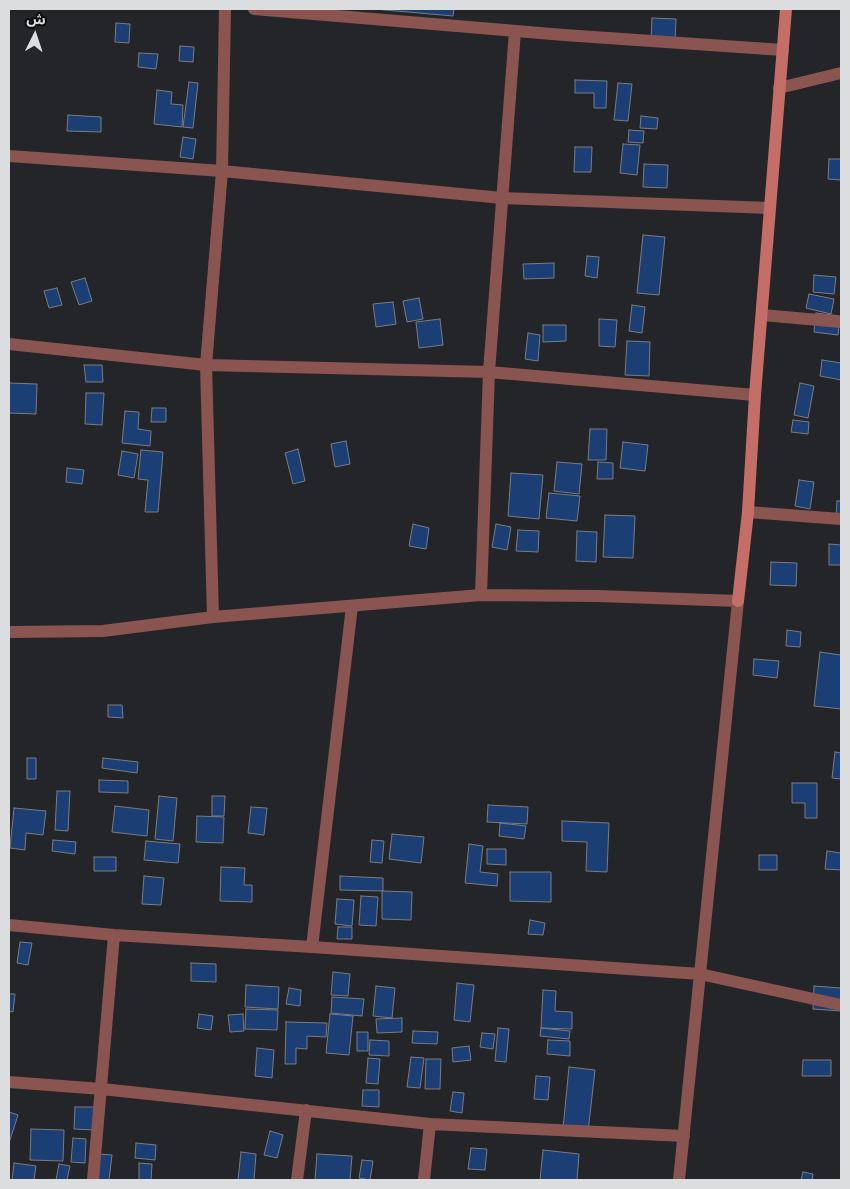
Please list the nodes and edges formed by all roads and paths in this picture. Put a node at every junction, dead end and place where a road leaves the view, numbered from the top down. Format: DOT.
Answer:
graph roads {
  1 [pos="225,9"];
  2 [pos="254,9"];
  3 [pos="786,9"];
  4 [pos="515,31"];
  5 [pos="783,50"];
  6 [pos="841,73"];
  7 [pos="779,88"];
  8 [pos="9,156"];
  9 [pos="222,171"];
  10 [pos="502,198"];
  11 [pos="770,208"];
  12 [pos="762,315"];
  13 [pos="841,322"];
  14 [pos="9,344"];
  15 [pos="206,365"];
  16 [pos="489,372"];
  17 [pos="755,394"];
  18 [pos="748,512"];
  19 [pos="841,519"];
  20 [pos="481,595"];
  21 [pos="738,601"];
  22 [pos="352,606"];
  23 [pos="213,617"];
  24 [pos="9,632"];
  25 [pos="9,925"];
  26 [pos="114,935"];
  27 [pos="312,947"];
  28 [pos="700,974"];
  29 [pos="841,1005"];
  30 [pos="9,1082"];
  31 [pos="102,1089"];
  32 [pos="306,1110"];
  33 [pos="430,1124"];
  34 [pos="684,1136"];
  35 [pos="92,1180"];
  36 [pos="297,1180"];
  37 [pos="424,1180"];
  38 [pos="679,1180"];
  1 -- 9 [label="street"];
  2 -- 4 [label="street"];
  3 -- 5 [label="street"];
  4 -- 5 [label="street"];
  4 -- 10 [label="street"];
  5 -- 7 [label="street"];
  6 -- 7 [label="street"];
  7 -- 11 [label="street"];
  8 -- 9 [label="street"];
  9 -- 10 [label="street"];
  9 -- 15 [label="street"];
  10 -- 11 [label="street"];
  10 -- 16 [label="street"];
  11 -- 12 [label="street"];
  12 -- 13 [label="street"];
  12 -- 17 [label="street"];
  14 -- 15 [label="street"];
  15 -- 16 [label="street"];
  15 -- 23 [label="street"];
  16 -- 17 [label="street"];
  16 -- 20 [label="street"];
  17 -- 18 [label="street"];
  18 -- 19 [label="street"];
  18 -- 21 [label="street"];
  20 -- 21 [label="street"];
  20 -- 22 [label="street"];
  21 -- 28 [label="street"];
  22 -- 23 [label="street"];
  22 -- 27 [label="street"];
  23 -- 24 [label="street"];
  25 -- 26 [label="street"];
  26 -- 27 [label="street"];
  26 -- 31 [label="street"];
  27 -- 28 [label="street"];
  28 -- 29 [label="street"];
  28 -- 34 [label="street"];
  30 -- 31 [label="street"];
  31 -- 32 [label="street"];
  31 -- 35 [label="street"];
  32 -- 33 [label="street"];
  32 -- 36 [label="street"];
  33 -- 34 [label="street"];
  33 -- 37 [label="street"];
  34 -- 38 [label="street"];
}
